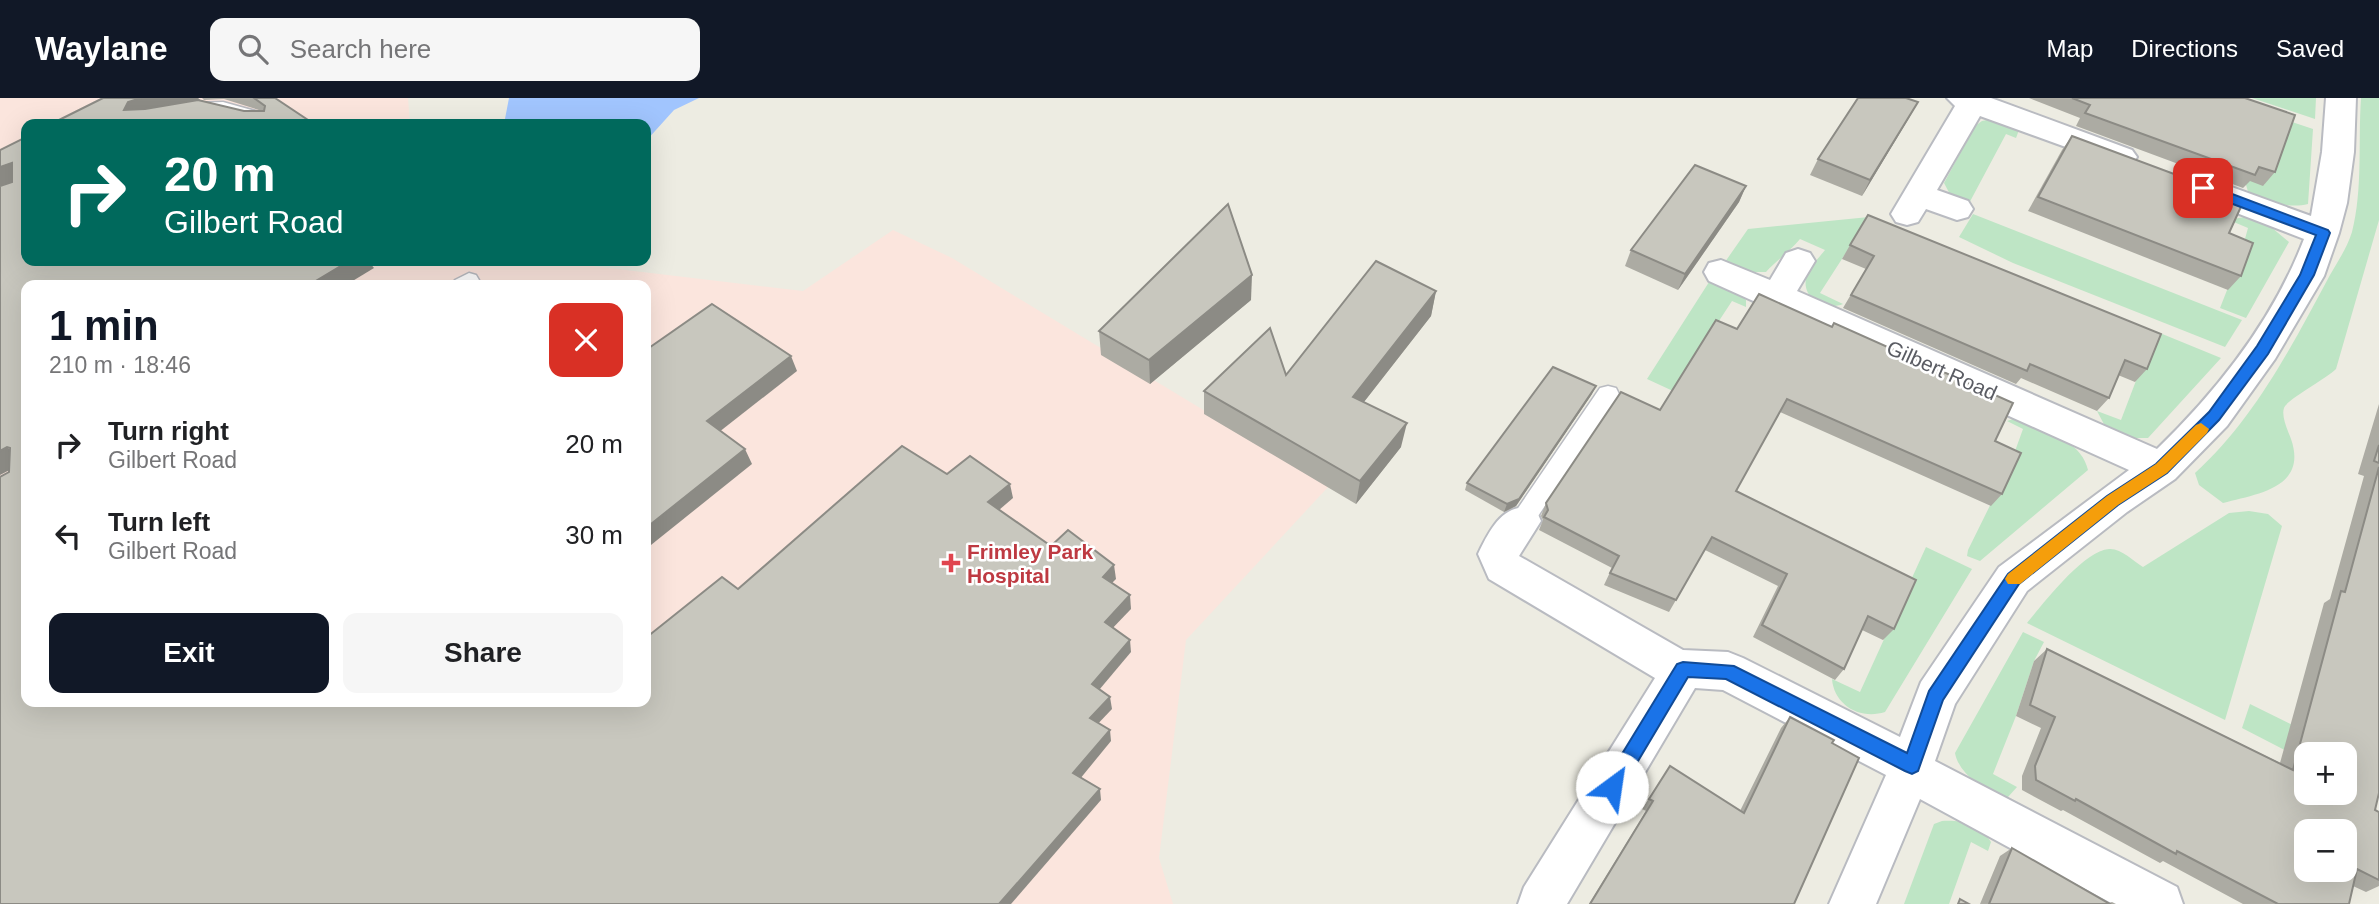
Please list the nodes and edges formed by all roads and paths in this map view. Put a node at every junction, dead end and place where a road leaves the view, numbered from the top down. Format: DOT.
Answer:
graph roads {
  1 [pos="2341,98"];
  2 [pos="1968,100"];
  3 [pos="164,119"];
  4 [pos="258,119"];
  5 [pos="1957,209"];
  6 [pos="2323,233"];
  7 [pos="1798,261"];
  8 [pos="1721,272"];
  9 [pos="1777,296"];
  10 [pos="1608,394"];
  11 [pos="2162,468"];
  12 [pos="1522,521"];
  13 [pos="1683,670"];
  14 [pos="1911,768"];
  15 [pos="1541,904"];
  16 [pos="1852,904"];
  17 [pos="2160,904"];
  1 -- 6 [label="street"];
  2 -- 5 [label="street"];
  2 -- 6 [label="street"];
  3 -- 4 [label="lane"];
  6 -- 11 [label="street"];
  7 -- 9 [label="street"];
  8 -- 9 [label="street, Gilbert Road"];
  9 -- 11 [label="street, Gilbert Road"];
  10 -- 12 [label="lane"];
  11 -- 14 [label="street"];
  12 -- 13 [label="street"];
  13 -- 14 [label="street"];
  13 -- 15 [label="street"];
  14 -- 16 [label="street"];
  14 -- 17 [label="street"];
}
